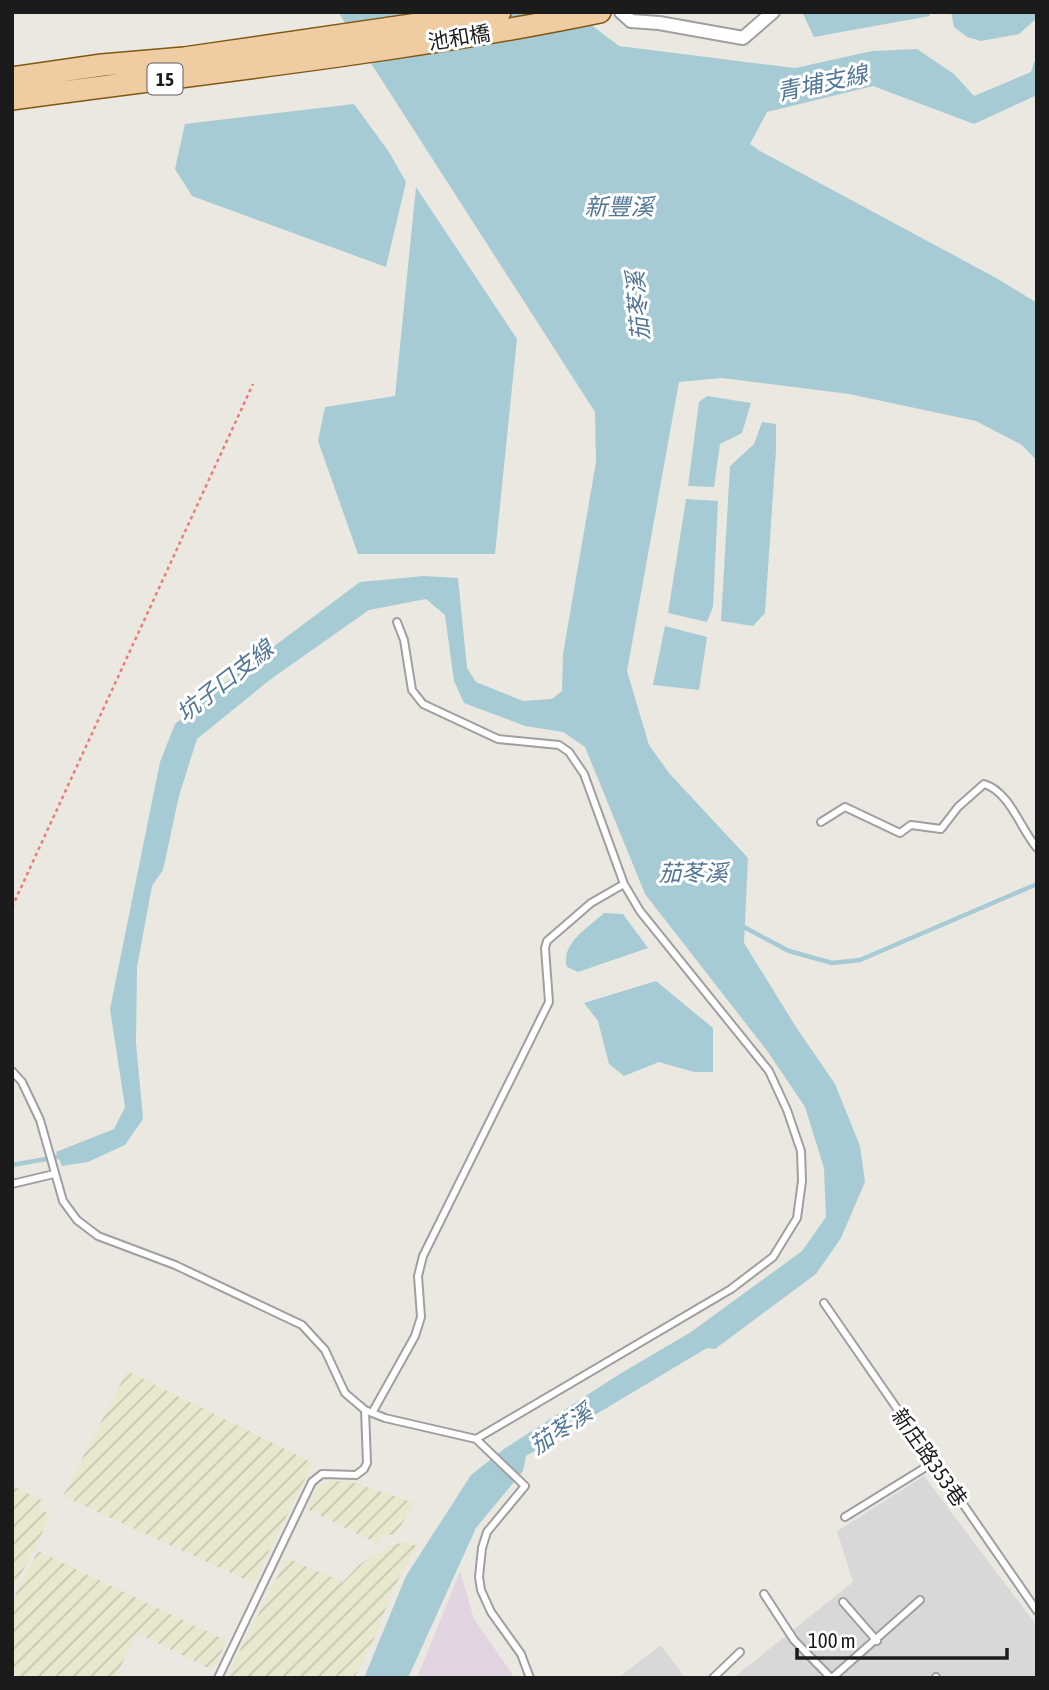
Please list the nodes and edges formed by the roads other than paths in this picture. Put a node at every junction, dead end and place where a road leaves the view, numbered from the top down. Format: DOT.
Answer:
graph roads {
  1 [pos="500,12"];
  2 [pos="600,12"];
  3 [pos="621,12"];
  4 [pos="773,12"];
  5 [pos="314,50"];
  6 [pos="12,78"];
  7 [pos="12,99"];
  8 [pos="397,622"];
  9 [pos="821,822"];
  10 [pos="1037,848"];
  11 [pos="624,884"];
  12 [pos="12,1071"];
  13 [pos="54,1174"];
  14 [pos="12,1184"];
  15 [pos="824,1303"];
  16 [pos="368,1411"];
  17 [pos="477,1439"];
  18 [pos="934,1462"];
  19 [pos="845,1517"];
  20 [pos="764,1594"];
  21 [pos="920,1600"];
  22 [pos="843,1602"];
  23 [pos="1037,1611"];
  24 [pos="877,1640"];
  25 [pos="740,1653"];
  26 [pos="218,1678"];
  27 [pos="530,1678"];
  28 [pos="713,1678"];
  29 [pos="831,1678"];
  1 -- 5 [label="main road, 池和橋 / 15"];
  2 -- 5 [label="main road, 池和橋 / 15"];
  3 -- 4 [label="street"];
  5 -- 6 [label="main road, 15"];
  5 -- 7 [label="main road, 15"];
  8 -- 11 [label="lane"];
  9 -- 10 [label="lane"];
  11 -- 16 [label="lane"];
  11 -- 17 [label="lane"];
  12 -- 13 [label="lane"];
  13 -- 14 [label="lane"];
  13 -- 16 [label="lane"];
  15 -- 18 [label="lane, 新庄路353巷"];
  16 -- 17 [label="lane"];
  16 -- 26 [label="lane"];
  17 -- 27 [label="lane"];
  18 -- 19 [label="lane"];
  18 -- 23 [label="lane, 新庄路353巷"];
  20 -- 29 [label="lane"];
  21 -- 24 [label="lane"];
  22 -- 24 [label="lane"];
  24 -- 29 [label="lane"];
  25 -- 28 [label="lane"];
}
